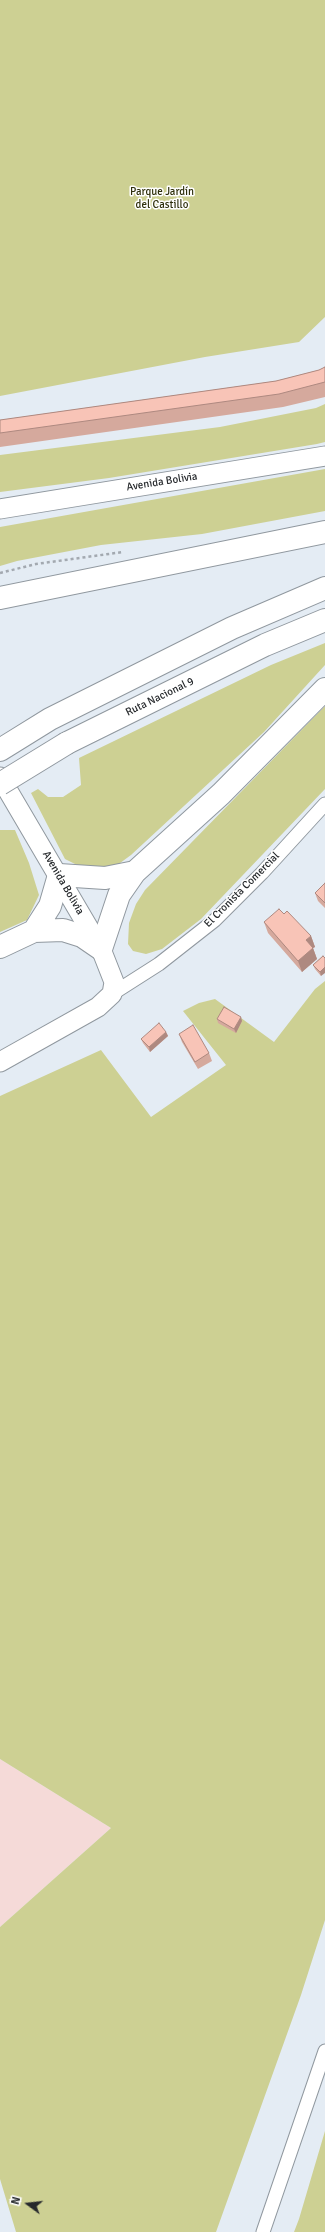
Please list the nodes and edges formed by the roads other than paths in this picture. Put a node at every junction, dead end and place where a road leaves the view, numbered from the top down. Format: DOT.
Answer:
graph roads {
  1 [pos="325,456"];
  2 [pos="0,509"];
  3 [pos="325,532"];
  4 [pos="325,588"];
  5 [pos="0,598"];
  6 [pos="325,620"];
  7 [pos="325,689"];
  8 [pos="0,750"];
  9 [pos="0,777"];
  10 [pos="0,784"];
  11 [pos="325,804"];
  12 [pos="135,872"];
  13 [pos="59,875"];
  14 [pos="34,931"];
  15 [pos="0,947"];
  16 [pos="101,949"];
  17 [pos="112,994"];
  18 [pos="0,1062"];
  19 [pos="325,2051"];
  20 [pos="263,2232"];
  1 -- 2 [label="street, Avenida Bolivia"];
  3 -- 5 [label="highway"];
  4 -- 8 [label="highway"];
  6 -- 10 [label="highway, Ruta Nacional 9, bridge"];
  7 -- 12 [label="highway"];
  9 -- 13 [label="street, Avenida Bolivia"];
  11 -- 17 [label="street, El Cronista Comercial"];
  12 -- 13 [label="highway"];
  12 -- 16 [label="highway"];
  13 -- 14 [label="highway"];
  13 -- 16 [label="street, Avenida Bolivia"];
  14 -- 15 [label="highway"];
  14 -- 16 [label="highway"];
  16 -- 17 [label="street, Avenida Bolivia"];
  17 -- 18 [label="street"];
  19 -- 20 [label="street"];
}
